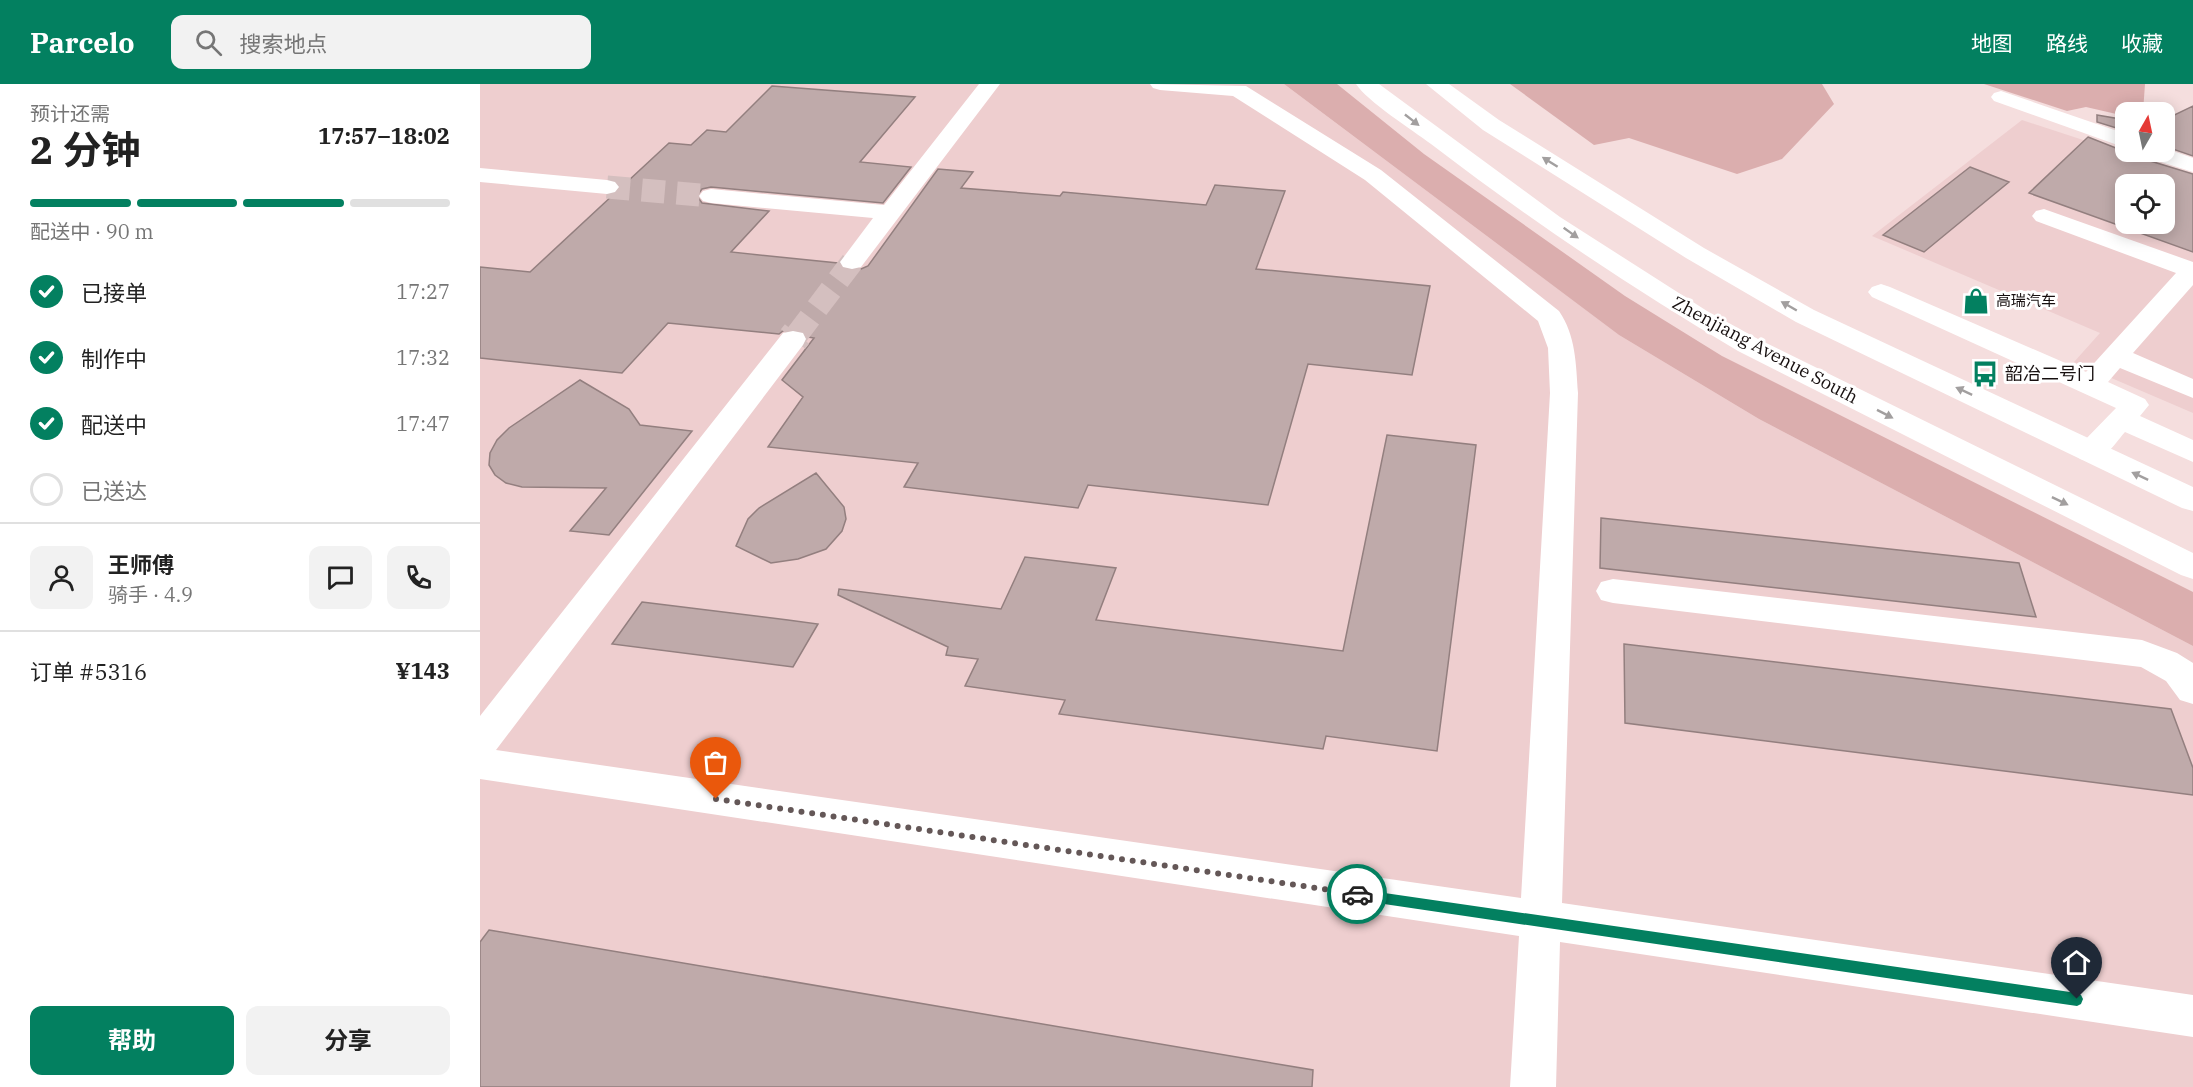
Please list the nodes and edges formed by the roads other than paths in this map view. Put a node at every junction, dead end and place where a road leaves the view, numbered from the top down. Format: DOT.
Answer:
graph roads {
  1 [pos="990,84"];
  2 [pos="1160,84"];
  3 [pos="1366,84"];
  4 [pos="1436,84"];
  5 [pos="1234,87"];
  6 [pos="2001,97"];
  7 [pos="2115,138"];
  8 [pos="2175,159"];
  9 [pos="2193,165"];
  10 [pos="480,175"];
  11 [pos="607,187"];
  12 [pos="711,196"];
  13 [pos="891,213"];
  14 [pos="2044,216"];
  15 [pos="852,262"];
  16 [pos="2193,271"];
  17 [pos="1881,292"];
  18 [pos="793,339"];
  19 [pos="2116,357"];
  20 [pos="2090,385"];
  21 [pos="2193,390"];
  22 [pos="2121,419"];
  23 [pos="2090,452"];
  24 [pos="2193,452"];
  25 [pos="2193,500"];
  26 [pos="2193,567"];
  27 [pos="1613,591"];
  28 [pos="2193,690"];
  29 [pos="480,743"];
  30 [pos="480,764"];
  31 [pos="1541,922"];
  32 [pos="2193,1016"];
  33 [pos="1533,1087"];
  1 -- 13 [label="main road"];
  2 -- 5 [label="main road"];
  3 -- 26 [label="main road, Zhenjiang Avenue South, one-way"];
  23 -- 4 [label="main road, one-way"];
  5 -- 31 [label="main road"];
  6 -- 7 [label="main road"];
  8 -- 9 [label="main road"];
  10 -- 11 [label="main road"];
  12 -- 13 [label="main road"];
  13 -- 15 [label="main road"];
  14 -- 16 [label="main road"];
  16 -- 19 [label="main road"];
  17 -- 20 [label="main road"];
  18 -- 29 [label="main road"];
  19 -- 20 [label="main road"];
  19 -- 21 [label="main road"];
  20 -- 22 [label="main road"];
  22 -- 23 [label="main road"];
  22 -- 24 [label="main road"];
  25 -- 23 [label="main road, one-way"];
  27 -- 28 [label="main road"];
  30 -- 31 [label="main road"];
  31 -- 32 [label="main road"];
  31 -- 33 [label="main road"];
}
